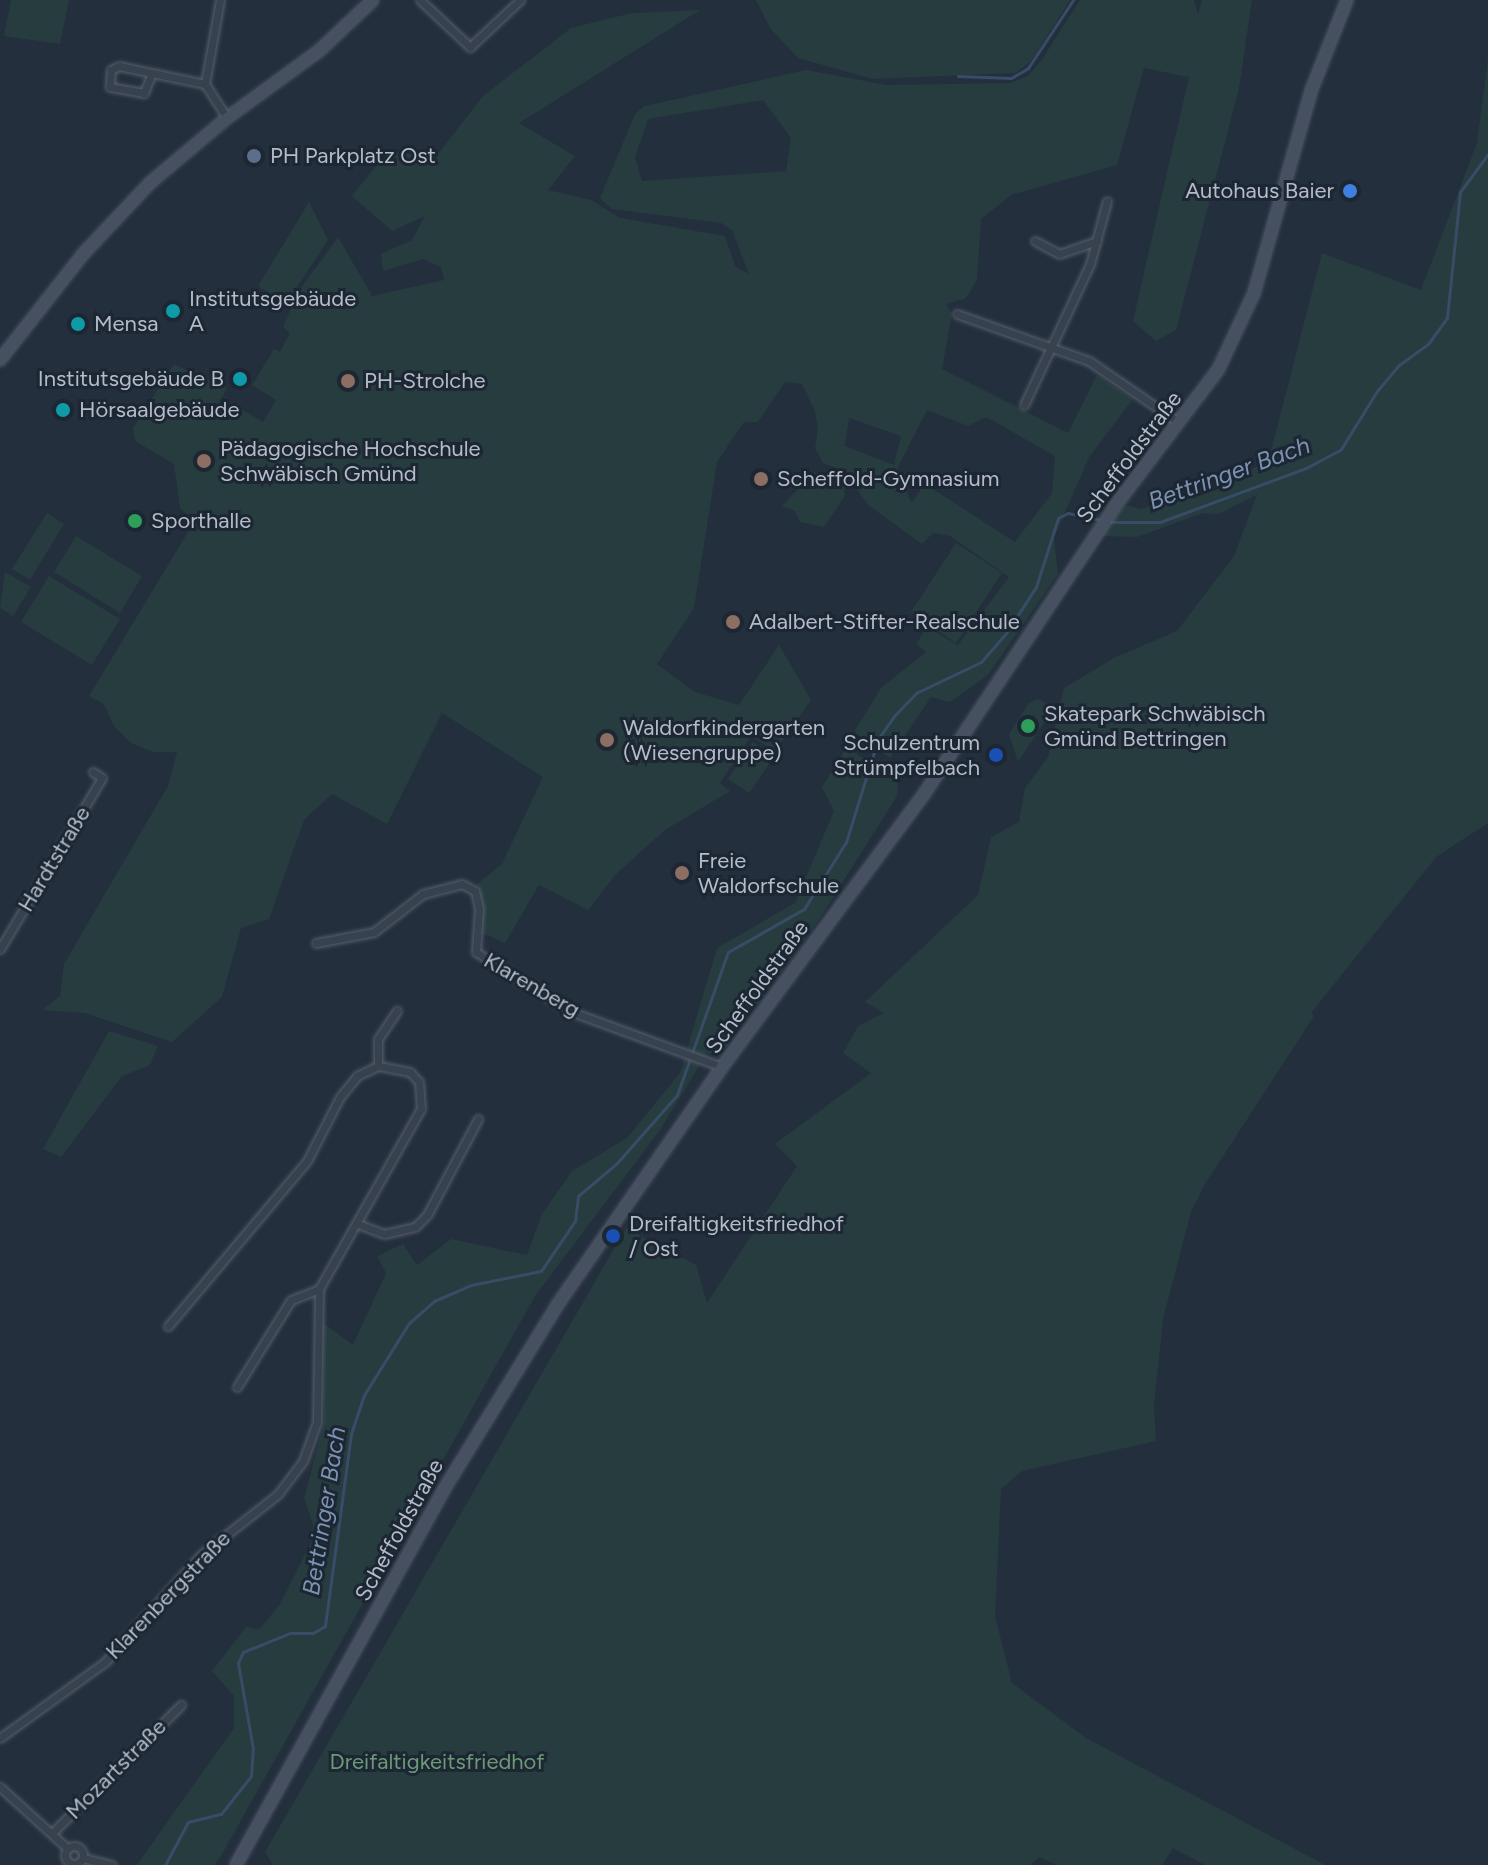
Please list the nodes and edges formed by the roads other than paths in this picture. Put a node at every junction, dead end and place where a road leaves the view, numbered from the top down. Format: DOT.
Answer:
graph roads {
  1 [pos="220,0"];
  2 [pos="373,0"];
  3 [pos="420,0"];
  4 [pos="520,0"];
  5 [pos="1347,0"];
  6 [pos="152,73"];
  7 [pos="205,84"];
  8 [pos="227,118"];
  9 [pos="1107,201"];
  10 [pos="1035,241"];
  11 [pos="1097,241"];
  12 [pos="957,314"];
  13 [pos="1052,347"];
  14 [pos="0,360"];
  15 [pos="1024,405"];
  16 [pos="1178,422"];
  17 [pos="93,772"];
  18 [pos="316,943"];
  19 [pos="0,949"];
  20 [pos="397,1011"];
  21 [pos="717,1065"];
  22 [pos="378,1066"];
  23 [pos="478,1119"];
  24 [pos="358,1224"];
  25 [pos="319,1289"];
  26 [pos="168,1326"];
  27 [pos="237,1387"];
  28 [pos="181,1705"];
  29 [pos="0,1738"];
  30 [pos="0,1787"];
  31 [pos="52,1833"];
  32 [pos="67,1848"];
  33 [pos="83,1858"];
  34 [pos="62,1863"];
  35 [pos="112,1865"];
  36 [pos="236,1865"];
  1 -- 7 [label="street"];
  2 -- 8 [label="main road"];
  3 -- 4 [label="street"];
  5 -- 16 [label="main road, Scheffoldstraße"];
  6 -- 6 [label="street"];
  6 -- 7 [label="street"];
  7 -- 8 [label="street"];
  8 -- 14 [label="main road"];
  9 -- 11 [label="street"];
  10 -- 11 [label="street"];
  11 -- 13 [label="street"];
  12 -- 13 [label="street"];
  13 -- 15 [label="street"];
  13 -- 16 [label="street"];
  16 -- 21 [label="main road, Scheffoldstraße"];
  17 -- 19 [label="street, Hardtstraße"];
  18 -- 21 [label="street, Klarenberg"];
  20 -- 22 [label="street"];
  21 -- 36 [label="main road, Scheffoldstraße"];
  22 -- 24 [label="street"];
  22 -- 26 [label="street"];
  23 -- 24 [label="street"];
  24 -- 25 [label="street"];
  25 -- 27 [label="street"];
  25 -- 29 [label="street, Klarenbergstraße"];
  28 -- 31 [label="street, Mozartstraße"];
  30 -- 31 [label="street, Mozartstraße"];
  31 -- 32 [label="street, Mozartstraße"];
  32 -- 33 [label="street, Mozartstraße"];
  32 -- 34 [label="street"];
  33 -- 34 [label="street"];
  33 -- 35 [label="street"];
}
